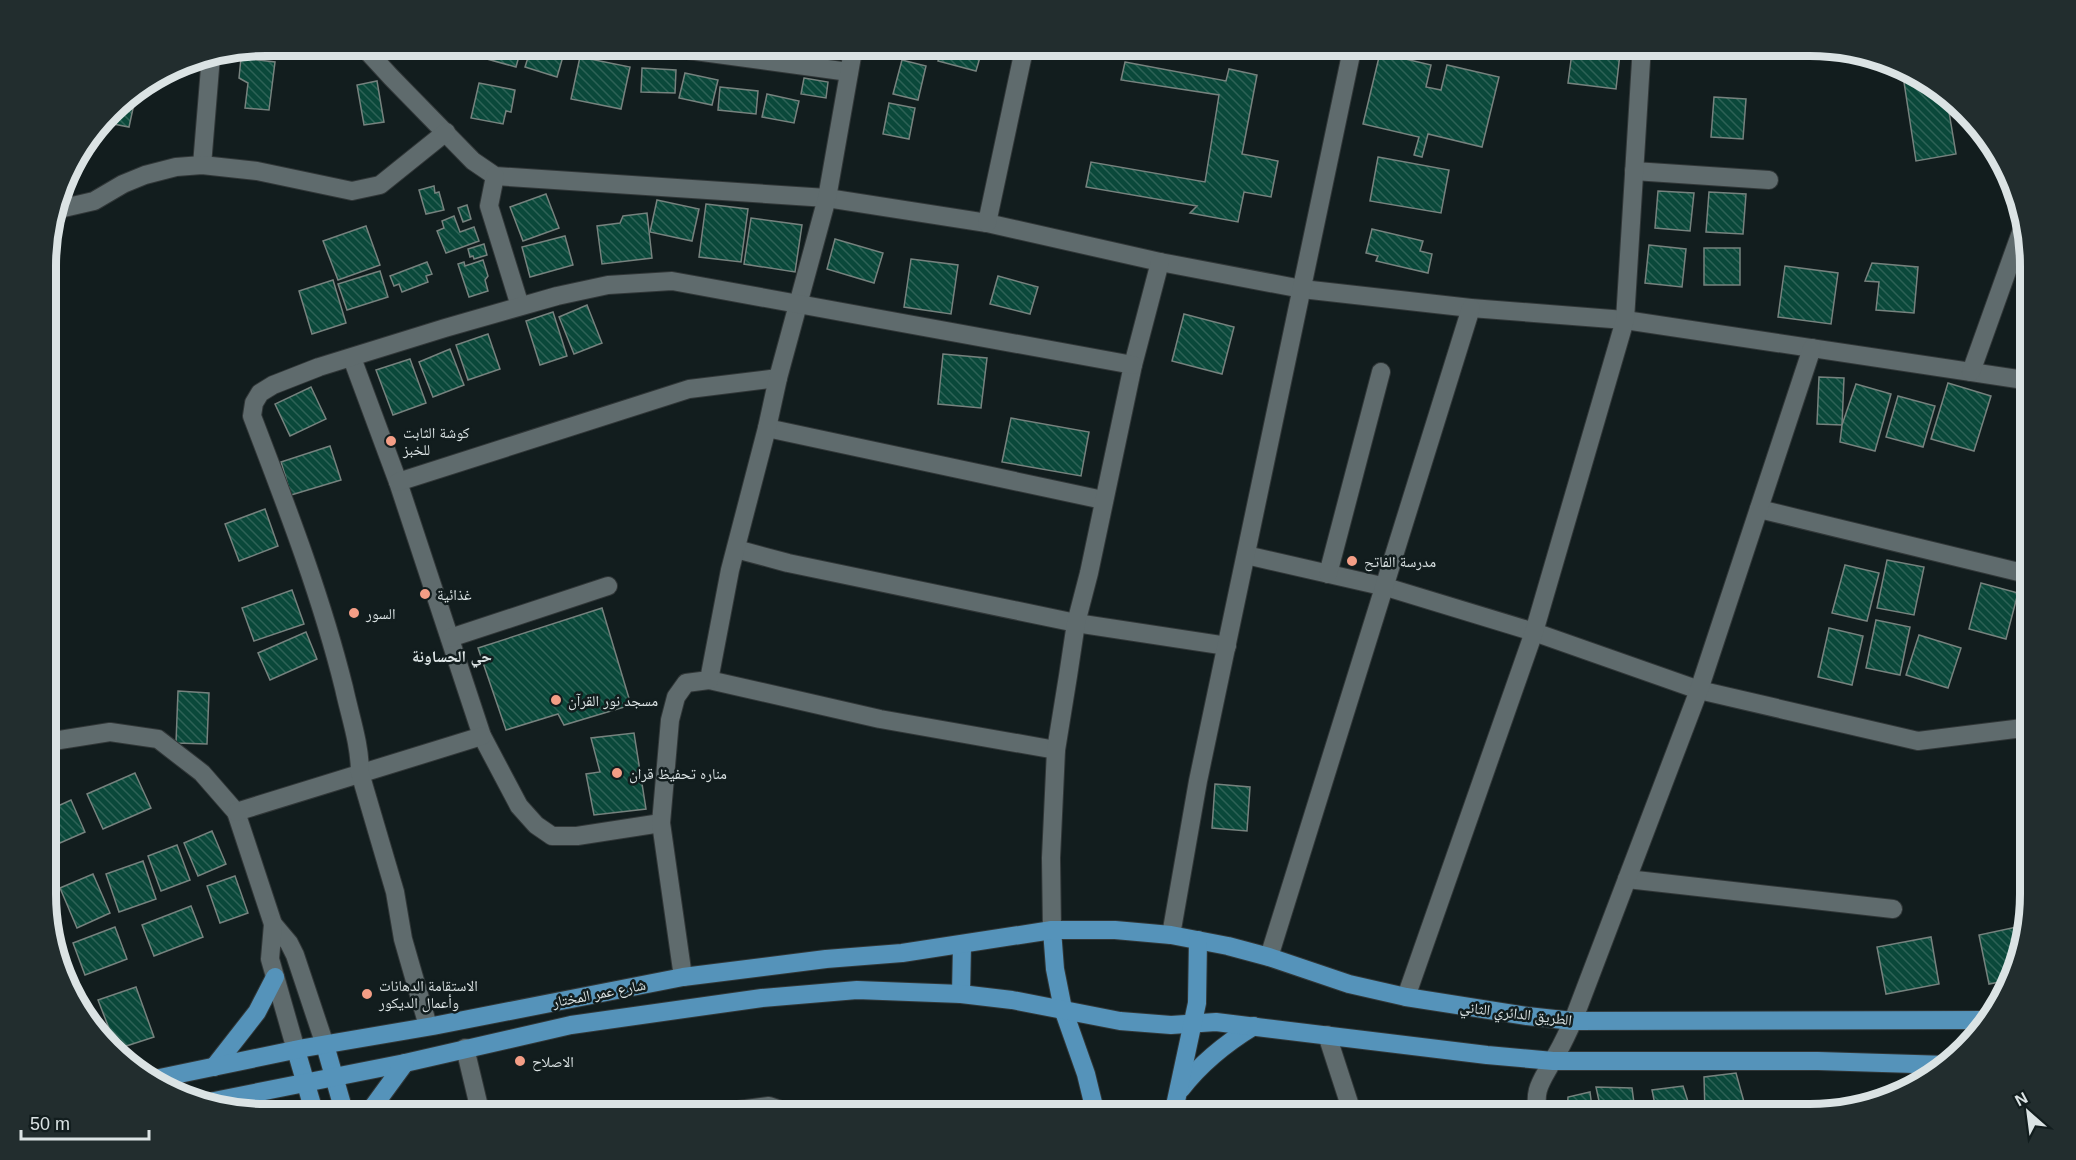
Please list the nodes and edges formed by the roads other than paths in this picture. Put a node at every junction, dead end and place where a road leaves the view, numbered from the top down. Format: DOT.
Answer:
graph roads {
  1 [pos="372,56"];
  2 [pos="732,56"];
  3 [pos="852,56"];
  4 [pos="1023,56"];
  5 [pos="1351,56"];
  6 [pos="1641,56"];
  7 [pos="210,64"];
  8 [pos="849,72"];
  9 [pos="446,132"];
  10 [pos="202,165"];
  11 [pos="1634,171"];
  12 [pos="495,176"];
  13 [pos="1769,180"];
  14 [pos="827,198"];
  15 [pos="64,208"];
  16 [pos="987,223"];
  17 [pos="2018,240"];
  18 [pos="1160,262"];
  19 [pos="1302,289"];
  20 [pos="799,304"];
  21 [pos="520,306"];
  22 [pos="1471,308"];
  23 [pos="1625,320"];
  24 [pos="1812,348"];
  25 [pos="352,358"];
  26 [pos="1133,365"];
  27 [pos="1380,372"];
  28 [pos="1971,372"];
  29 [pos="778,378"];
  30 [pos="2020,379"];
  31 [pos="767,428"];
  32 [pos="398,482"];
  33 [pos="1103,500"];
  34 [pos="1759,509"];
  35 [pos="736,549"];
  36 [pos="1246,555"];
  37 [pos="2020,572"];
  38 [pos="1328,574"];
  39 [pos="608,586"];
  40 [pos="1386,587"];
  41 [pos="1076,623"];
  42 [pos="1534,632"];
  43 [pos="450,638"];
  44 [pos="1227,646"];
  45 [pos="709,680"];
  46 [pos="1699,690"];
  47 [pos="2020,729"];
  48 [pos="482,736"];
  49 [pos="56,741"];
  50 [pos="1056,750"];
  51 [pos="360,773"];
  52 [pos="236,812"];
  53 [pos="661,823"];
  54 [pos="1627,879"];
  55 [pos="1893,909"];
  56 [pos="273,924"];
  57 [pos="1052,930"];
  58 [pos="1171,935"];
  59 [pos="1198,940"];
  60 [pos="962,945"];
  61 [pos="1269,957"];
  62 [pos="275,977"];
  63 [pos="683,977"];
  64 [pos="961,994"];
  65 [pos="1406,998"];
  66 [pos="1063,1009"];
  67 [pos="1978,1020"];
  68 [pos="1573,1021"];
  69 [pos="1194,1024"];
  70 [pos="428,1026"];
  71 [pos="1254,1026"];
  72 [pos="1327,1035"];
  73 [pos="325,1045"];
  74 [pos="465,1048"];
  75 [pos="296,1050"];
  76 [pos="1553,1061"];
  77 [pos="405,1063"];
  78 [pos="1933,1065"];
  79 [pos="214,1066"];
  80 [pos="162,1077"];
  81 [pos="334,1077"];
  82 [pos="306,1082"];
  83 [pos="1178,1093"];
  84 [pos="235,1098"];
  85 [pos="223,1100"];
  86 [pos="249,1103"];
  87 [pos="312,1104"];
  88 [pos="342,1104"];
  89 [pos="375,1104"];
  90 [pos="479,1104"];
  91 [pos="1093,1104"];
  92 [pos="1176,1104"];
  93 [pos="1349,1104"];
  94 [pos="1538,1104"];
  1 -- 9 [label="street"];
  2 -- 8 [label="street"];
  3 -- 8 [label="street"];
  4 -- 16 [label="street"];
  5 -- 19 [label="street"];
  6 -- 11 [label="street"];
  7 -- 10 [label="street"];
  8 -- 14 [label="street"];
  9 -- 10 [label="street"];
  9 -- 12 [label="street"];
  10 -- 15 [label="street"];
  11 -- 13 [label="street"];
  11 -- 23 [label="street"];
  12 -- 14 [label="street"];
  12 -- 21 [label="street"];
  14 -- 16 [label="street"];
  14 -- 20 [label="street"];
  16 -- 18 [label="street"];
  17 -- 28 [label="street"];
  18 -- 19 [label="street"];
  18 -- 26 [label="street"];
  19 -- 22 [label="street"];
  19 -- 36 [label="street"];
  20 -- 21 [label="street"];
  20 -- 26 [label="street"];
  20 -- 29 [label="street"];
  21 -- 25 [label="street"];
  22 -- 23 [label="street"];
  22 -- 40 [label="street"];
  23 -- 24 [label="street"];
  23 -- 42 [label="street"];
  24 -- 28 [label="street"];
  24 -- 34 [label="street"];
  25 -- 32 [label="street"];
  25 -- 51 [label="street"];
  26 -- 33 [label="street"];
  27 -- 38 [label="street"];
  28 -- 30 [label="street"];
  29 -- 31 [label="street"];
  29 -- 32 [label="street"];
  31 -- 33 [label="street"];
  31 -- 35 [label="street"];
  32 -- 43 [label="street"];
  33 -- 41 [label="street"];
  34 -- 37 [label="street"];
  34 -- 46 [label="street"];
  35 -- 41 [label="street"];
  35 -- 45 [label="street"];
  36 -- 38 [label="street"];
  36 -- 44 [label="street"];
  38 -- 40 [label="street"];
  39 -- 43 [label="street"];
  40 -- 42 [label="street"];
  40 -- 61 [label="street"];
  41 -- 44 [label="street"];
  41 -- 50 [label="street"];
  42 -- 46 [label="street"];
  42 -- 65 [label="street"];
  43 -- 48 [label="street"];
  44 -- 58 [label="street"];
  45 -- 50 [label="street"];
  45 -- 53 [label="street"];
  46 -- 47 [label="street"];
  46 -- 54 [label="street"];
  48 -- 51 [label="street"];
  48 -- 53 [label="street"];
  49 -- 52 [label="street"];
  50 -- 57 [label="street"];
  51 -- 52 [label="street"];
  51 -- 70 [label="street"];
  52 -- 56 [label="street"];
  53 -- 63 [label="street"];
  54 -- 55 [label="street"];
  54 -- 68 [label="street"];
  56 -- 62 [label="street"];
  56 -- 73 [label="street"];
  57 -- 58 [label="main road, الطريق الدائري الثاني"];
  57 -- 60 [label="main road, شارع عمر المختار"];
  57 -- 66 [label="main road"];
  58 -- 59 [label="main road, الطريق الدائري الثاني"];
  59 -- 61 [label="main road, الطريق الدائري الثاني"];
  59 -- 69 [label="main road"];
  60 -- 63 [label="main road, شارع عمر المختار"];
  60 -- 64 [label="main road"];
  61 -- 65 [label="main road, الطريق الدائري الثاني"];
  62 -- 75 [label="street"];
  62 -- 79 [label="main road"];
  63 -- 70 [label="main road, شارع عمر المختار"];
  64 -- 66 [label="main road, شارع عمر المختار"];
  64 -- 74 [label="main road, شارع عمر المختار"];
  65 -- 68 [label="main road, الطريق الدائري الثاني"];
  66 -- 69 [label="main road"];
  66 -- 91 [label="main road"];
  67 -- 68 [label="main road, الطريق الدائري الثاني"];
  68 -- 76 [label="street"];
  69 -- 71 [label="main road"];
  69 -- 83 [label="main road"];
  70 -- 73 [label="main road, شارع عمر المختار"];
  71 -- 72 [label="main road"];
  71 -- 83 [label="main road"];
  72 -- 76 [label="main road"];
  72 -- 93 [label="street"];
  73 -- 75 [label="main road, شارع عمر المختار"];
  73 -- 81 [label="main road"];
  74 -- 77 [label="main road, شارع عمر المختار"];
  74 -- 90 [label="street"];
  75 -- 79 [label="main road, شارع عمر المختار"];
  75 -- 82 [label="main road"];
  76 -- 78 [label="main road"];
  76 -- 94 [label="street"];
  77 -- 81 [label="main road, شارع عمر المختار"];
  77 -- 89 [label="main road"];
  79 -- 80 [label="main road, شارع عمر المختار"];
  81 -- 82 [label="main road, شارع عمر المختار"];
  81 -- 88 [label="main road"];
  82 -- 84 [label="main road, شارع عمر المختار"];
  82 -- 87 [label="main road"];
  83 -- 92 [label="main road"];
  84 -- 85 [label="main road, شارع عمر المختار"];
  84 -- 86 [label="main road"];
}
